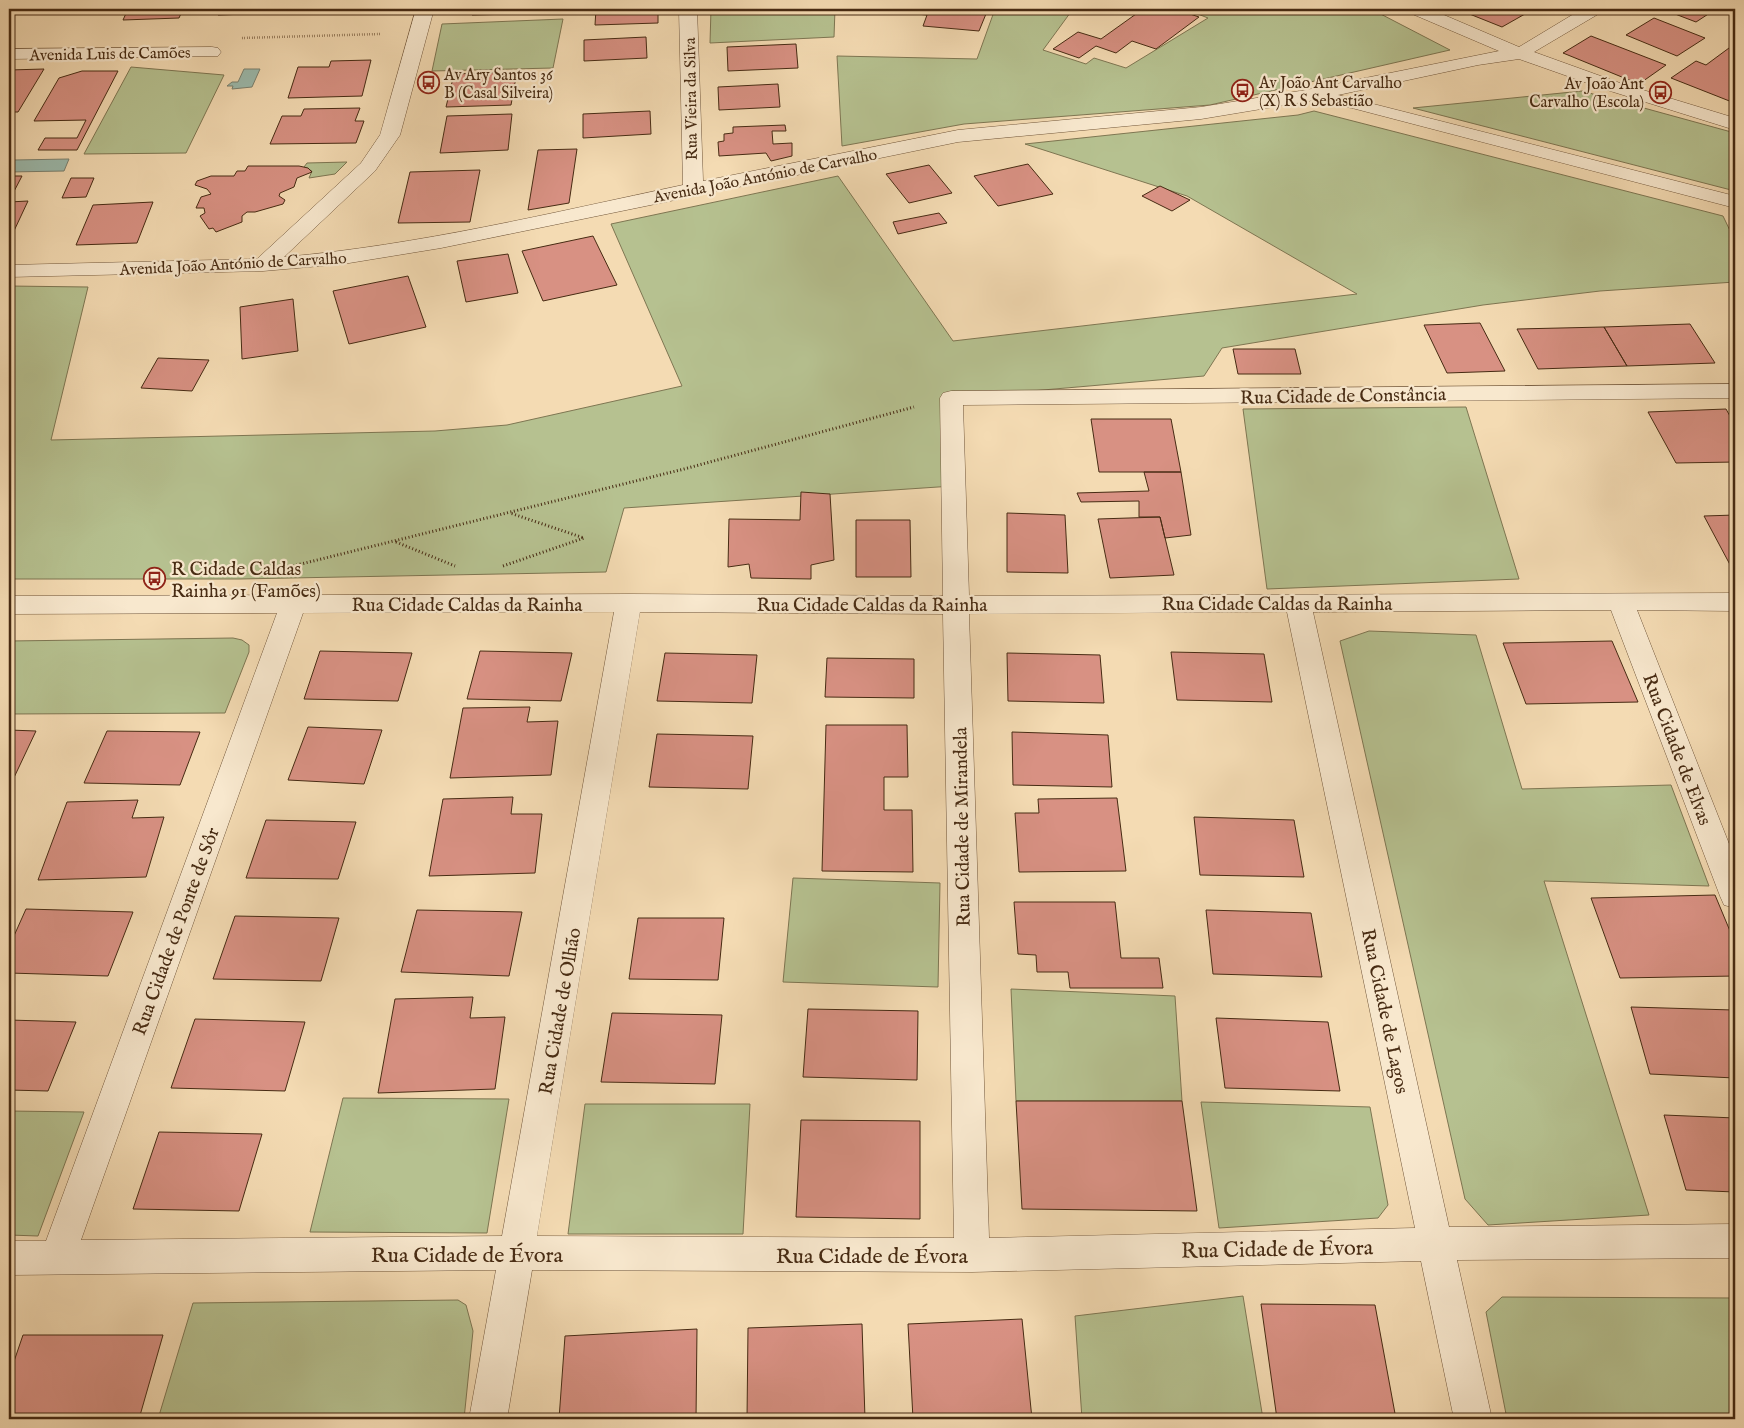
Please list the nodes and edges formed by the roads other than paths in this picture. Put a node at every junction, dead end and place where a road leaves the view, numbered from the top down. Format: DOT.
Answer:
graph roads {
  1 [pos="426,9"];
  2 [pos="688,9"];
  3 [pos="1416,9"];
  4 [pos="1594,9"];
  5 [pos="212,52"];
  6 [pos="9,54"];
  7 [pos="1519,54"];
  8 [pos="1306,96"];
  9 [pos="1735,124"];
  10 [pos="693,189"];
  11 [pos="1735,202"];
  12 [pos="263,265"];
  13 [pos="9,271"];
  14 [pos="1735,391"];
  15 [pos="951,398"];
  16 [pos="1620,601"];
  17 [pos="1735,602"];
  18 [pos="629,603"];
  19 [pos="1298,603"];
  20 [pos="9,605"];
  21 [pos="293,605"];
  22 [pos="956,605"];
  23 [pos="1735,896"];
  24 [pos="1735,1241"];
  25 [pos="1436,1244"];
  26 [pos="517,1253"];
  27 [pos="972,1255"];
  28 [pos="9,1258"];
  29 [pos="57,1258"];
  30 [pos="488,1419"];
  31 [pos="1473,1419"];
  1 -- 12 [label="street"];
  2 -- 10 [label="street, Rua Vieira da Silva"];
  3 -- 7 [label="street"];
  4 -- 7 [label="street"];
  5 -- 6 [label="street, Avenida Luis de Camões"];
  7 -- 8 [label="street, Avenida João António de Carvalho"];
  7 -- 9 [label="street"];
  8 -- 10 [label="street, Avenida João António de Carvalho"];
  8 -- 11 [label="street"];
  10 -- 12 [label="street, Avenida João António de Carvalho"];
  12 -- 13 [label="street, Avenida João António de Carvalho"];
  14 -- 15 [label="street, Rua Cidade de Constância"];
  15 -- 22 [label="street, Rua Cidade de Mirandela"];
  16 -- 17 [label="street, Rua Cidade Caldas da Rainha"];
  16 -- 19 [label="street, Rua Cidade Caldas da Rainha"];
  16 -- 23 [label="street, Rua Cidade de Elvas"];
  18 -- 21 [label="street, Rua Cidade Caldas da Rainha"];
  18 -- 22 [label="street, Rua Cidade Caldas da Rainha"];
  18 -- 26 [label="street, Rua Cidade de Olhão"];
  19 -- 22 [label="street, Rua Cidade Caldas da Rainha"];
  19 -- 25 [label="street, Rua Cidade de Lagos"];
  20 -- 21 [label="street, Rua Cidade Caldas da Rainha"];
  21 -- 29 [label="street, Rua Cidade de Ponte de Sôr"];
  22 -- 27 [label="street, Rua Cidade de Mirandela"];
  24 -- 25 [label="street, Rua Cidade de Évora"];
  25 -- 27 [label="street, Rua Cidade de Évora"];
  25 -- 31 [label="street, Rua Cidade de Lagos"];
  26 -- 27 [label="street, Rua Cidade de Évora"];
  26 -- 29 [label="street, Rua Cidade de Évora"];
  26 -- 30 [label="street, Rua Cidade de Olhão"];
  28 -- 29 [label="street, Rua Cidade de Évora"];
}
